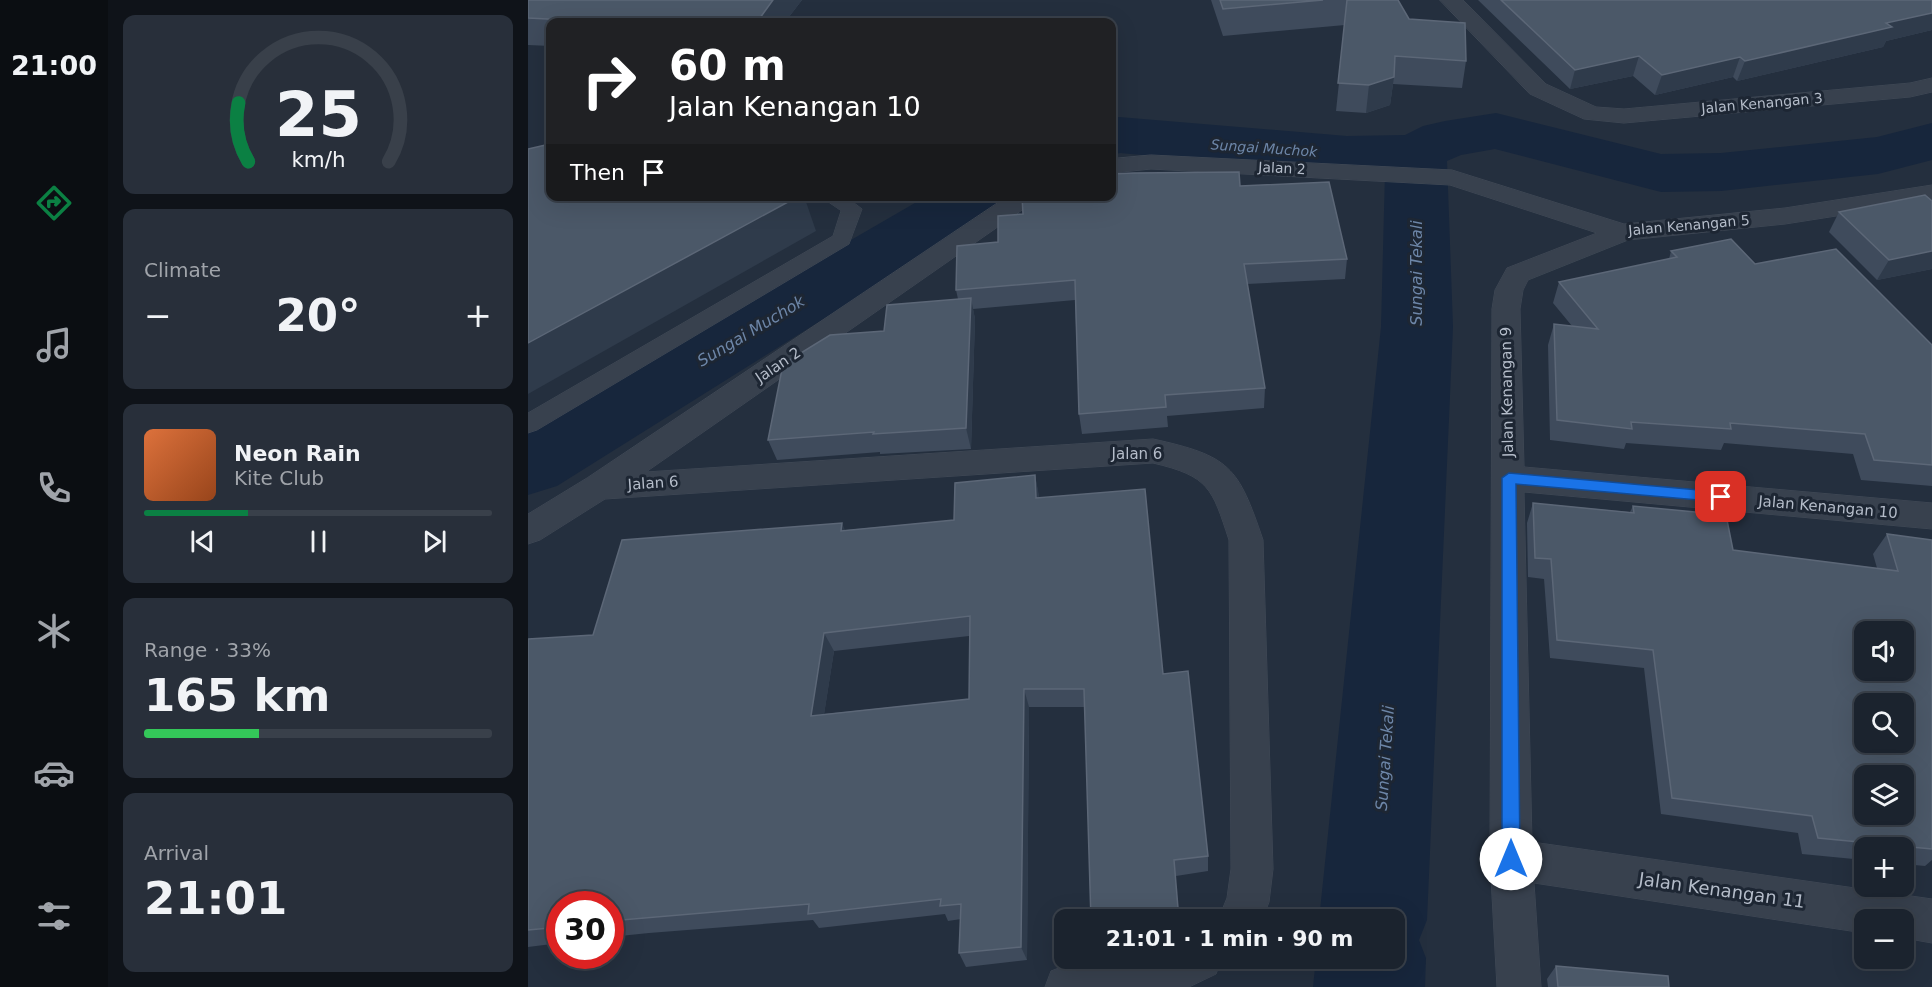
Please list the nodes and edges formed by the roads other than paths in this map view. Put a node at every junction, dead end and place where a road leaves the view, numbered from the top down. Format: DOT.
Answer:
graph roads {
  1 [pos="1451,0"];
  2 [pos="1932,85"];
  3 [pos="1116,166"];
  4 [pos="1452,178"];
  5 [pos="1932,193"];
  6 [pos="838,201"];
  7 [pos="1019,201"];
  8 [pos="1623,232"];
  9 [pos="528,424"];
  10 [pos="1509,478"];
  11 [pos="599,487"];
  12 [pos="1932,516"];
  13 [pos="528,531"];
  14 [pos="1511,859"];
  15 [pos="1244,909"];
  16 [pos="1932,921"];
  17 [pos="1178,969"];
  18 [pos="1067,987"];
  19 [pos="1519,987"];
  1 -- 2 [label="street, Jalan Kenangan 3"];
  3 -- 4 [label="street, Jalan 2"];
  4 -- 8 [label="street, Jalan Kenangan 5"];
  5 -- 8 [label="street, Jalan Kenangan 5"];
  6 -- 9 [label="lane"];
  7 -- 11 [label="street, Jalan 2"];
  8 -- 10 [label="street, Jalan Kenangan 9"];
  10 -- 12 [label="street, Jalan Kenangan 10"];
  10 -- 14 [label="street, Jalan Kenangan 9"];
  11 -- 13 [label="street, Jalan 2"];
  11 -- 15 [label="street, Jalan 6"];
  14 -- 16 [label="street, Jalan Kenangan 11"];
  14 -- 19 [label="street, Jalan Kenangan 9"];
  17 -- 18 [label="street"];
}
